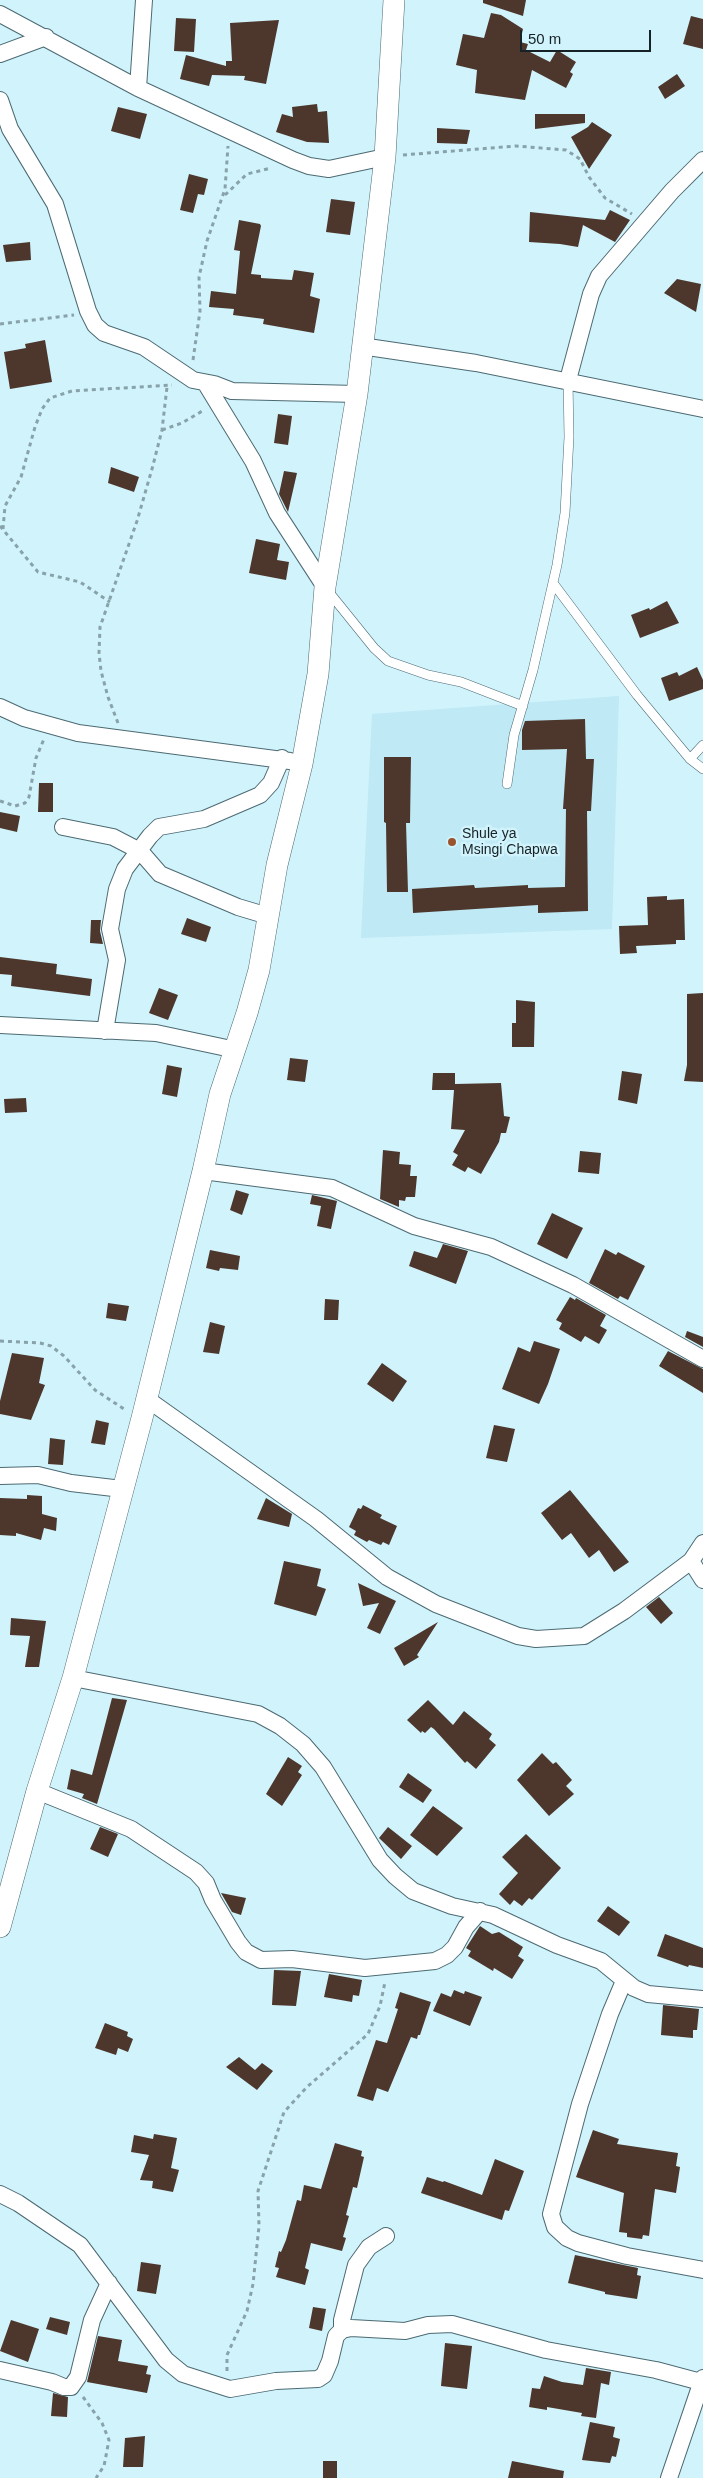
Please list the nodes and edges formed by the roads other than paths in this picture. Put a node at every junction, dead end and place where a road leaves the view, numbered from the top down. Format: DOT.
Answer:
graph roads {
  1 [pos="144,0"];
  2 [pos="394,0"];
  3 [pos="0,14"];
  4 [pos="46,37"];
  5 [pos="0,54"];
  6 [pos="138,88"];
  7 [pos="0,100"];
  8 [pos="385,157"];
  9 [pos="703,160"];
  10 [pos="361,346"];
  11 [pos="568,380"];
  12 [pos="199,382"];
  13 [pos="357,394"];
  14 [pos="703,409"];
  15 [pos="553,583"];
  16 [pos="325,587"];
  17 [pos="523,706"];
  18 [pos="0,707"];
  19 [pos="703,745"];
  20 [pos="282,758"];
  21 [pos="690,760"];
  22 [pos="302,764"];
  23 [pos="703,769"];
  24 [pos="506,784"];
  25 [pos="63,827"];
  26 [pos="140,850"];
  27 [pos="268,916"];
  28 [pos="0,1025"];
  29 [pos="105,1031"];
  30 [pos="236,1050"];
  31 [pos="204,1171"];
  32 [pos="703,1360"];
  33 [pos="145,1408"];
  34 [pos="0,1476"];
  35 [pos="122,1489"];
  36 [pos="703,1543"];
  37 [pos="691,1561"];
  38 [pos="703,1580"];
  39 [pos="73,1678"];
  40 [pos="37,1791"];
  41 [pos="480,1911"];
  42 [pos="0,1926"];
  43 [pos="624,1982"];
  44 [pos="703,1999"];
  45 [pos="0,2194"];
  46 [pos="386,2236"];
  47 [pos="703,2270"];
  48 [pos="109,2283"];
  49 [pos="342,2330"];
  50 [pos="0,2370"];
  51 [pos="702,2380"];
  52 [pos="669,2478"];
  1 -- 6 [label="street"];
  2 -- 8 [label="street"];
  3 -- 4 [label="street"];
  4 -- 5 [label="street"];
  4 -- 6 [label="street"];
  6 -- 8 [label="street"];
  7 -- 12 [label="street"];
  8 -- 10 [label="street"];
  9 -- 11 [label="street"];
  10 -- 11 [label="street"];
  10 -- 13 [label="street"];
  11 -- 14 [label="street"];
  11 -- 15 [label="lane"];
  12 -- 13 [label="street"];
  12 -- 16 [label="street"];
  13 -- 16 [label="street"];
  15 -- 17 [label="lane"];
  15 -- 21 [label="lane"];
  16 -- 17 [label="lane"];
  16 -- 22 [label="street"];
  17 -- 24 [label="lane"];
  18 -- 20 [label="street"];
  19 -- 21 [label="lane"];
  20 -- 22 [label="street"];
  20 -- 26 [label="street"];
  21 -- 23 [label="lane"];
  22 -- 27 [label="street"];
  25 -- 26 [label="street"];
  26 -- 27 [label="street"];
  26 -- 29 [label="street"];
  27 -- 30 [label="street"];
  28 -- 29 [label="street"];
  29 -- 30 [label="street"];
  30 -- 31 [label="street"];
  31 -- 32 [label="street"];
  31 -- 33 [label="street"];
  33 -- 35 [label="street"];
  33 -- 37 [label="street"];
  34 -- 35 [label="street"];
  35 -- 39 [label="street"];
  36 -- 37 [label="street"];
  37 -- 38 [label="street"];
  39 -- 40 [label="street"];
  39 -- 41 [label="street"];
  40 -- 41 [label="street"];
  40 -- 42 [label="street"];
  41 -- 43 [label="street"];
  43 -- 44 [label="street"];
  43 -- 47 [label="street"];
  45 -- 48 [label="street"];
  46 -- 49 [label="street"];
  48 -- 49 [label="street"];
  48 -- 50 [label="street"];
  49 -- 51 [label="street"];
  51 -- 52 [label="street"];
}
